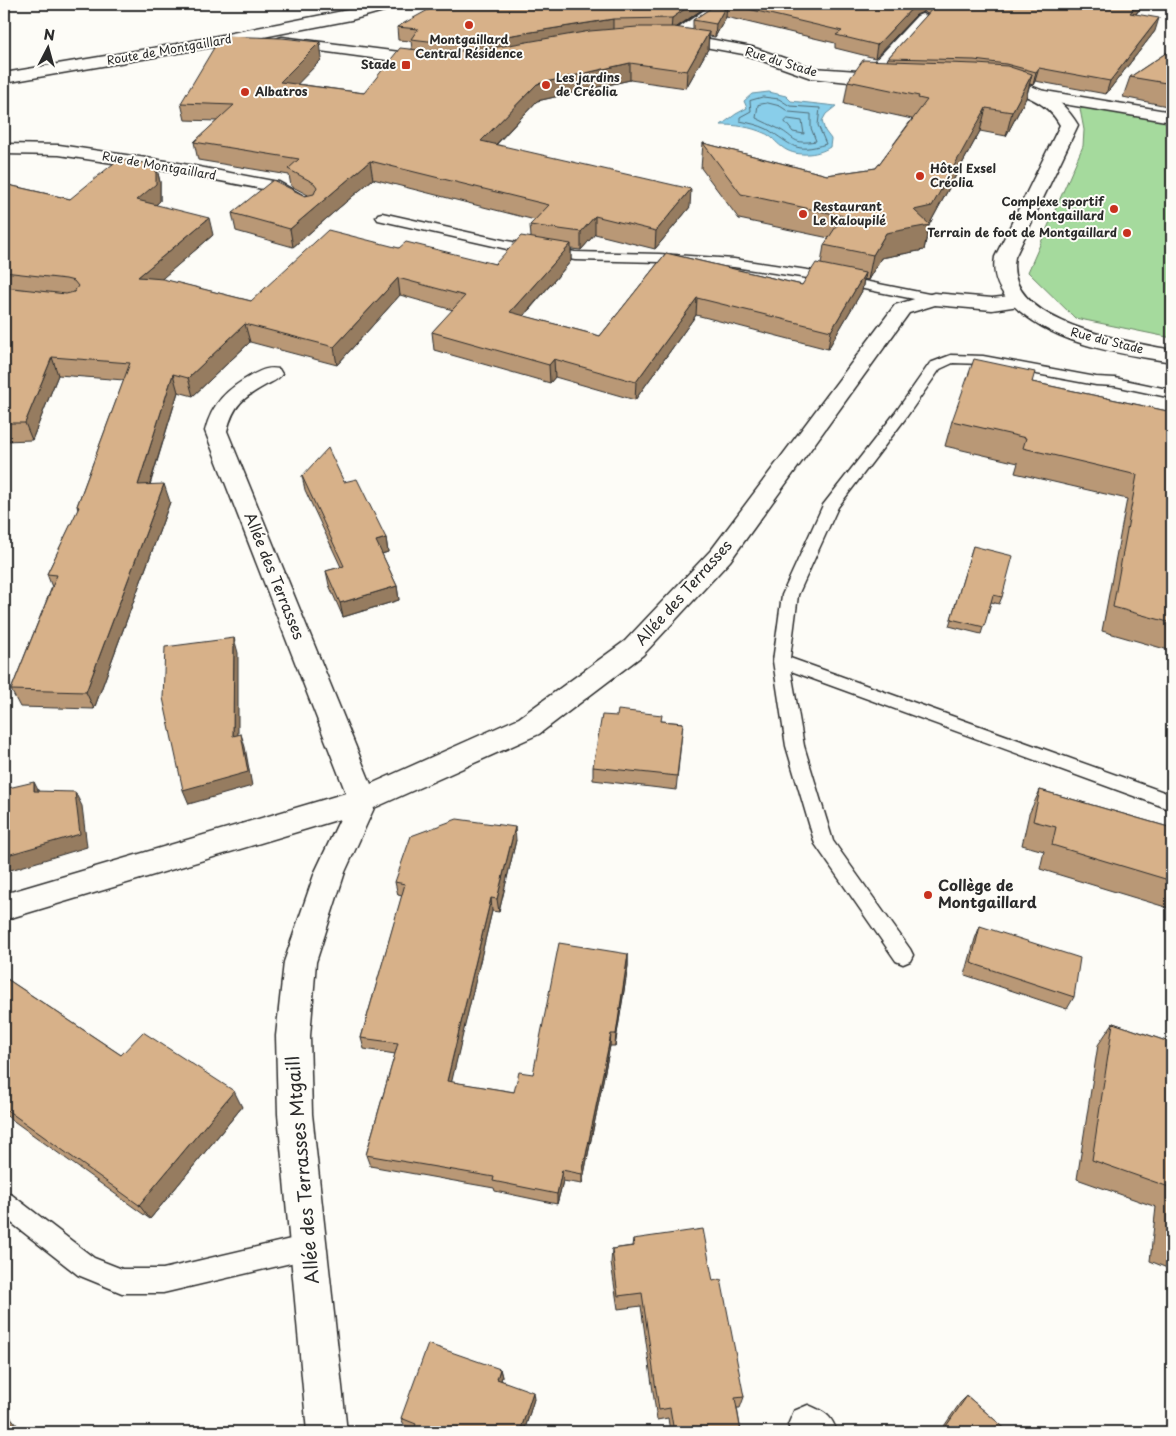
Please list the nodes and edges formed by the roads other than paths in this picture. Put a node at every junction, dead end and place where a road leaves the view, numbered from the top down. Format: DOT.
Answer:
graph roads {
  1 [pos="392,4"];
  2 [pos="723,4"];
  3 [pos="922,19"];
  4 [pos="241,37"];
  5 [pos="446,62"];
  6 [pos="4,78"];
  7 [pos="868,78"];
  8 [pos="904,78"];
  9 [pos="978,81"];
  10 [pos="1039,95"];
  11 [pos="1172,117"];
  12 [pos="4,149"];
  13 [pos="309,206"];
  14 [pos="382,217"];
  15 [pos="929,292"];
  16 [pos="1019,301"];
  17 [pos="1172,356"];
  18 [pos="271,374"];
  19 [pos="1172,394"];
  20 [pos="781,661"];
  21 [pos="363,800"];
  22 [pos="1172,804"];
  23 [pos="4,907"];
  24 [pos="903,956"];
  25 [pos="4,1203"];
  26 [pos="308,1247"];
  27 [pos="327,1432"];
  1 -- 4 [label="street, Route de Montgaillard"];
  2 -- 7 [label="street, Rue du Stade"];
  3 -- 7 [label="street"];
  4 -- 5 [label="street"];
  4 -- 6 [label="street, Route de Montgaillard"];
  7 -- 8 [label="street, Rue du Stade"];
  9 -- 10 [label="street, Rue du Stade"];
  10 -- 11 [label="street"];
  10 -- 16 [label="street, Rue du Stade"];
  12 -- 13 [label="street, Rue de Montgaillard"];
  14 -- 15 [label="lane"];
  15 -- 16 [label="street, Allée des Terrasses"];
  15 -- 21 [label="street, Allée des Terrasses"];
  16 -- 17 [label="street, Rue du Stade"];
  18 -- 21 [label="street, Allée des Terrasses"];
  19 -- 20 [label="lane"];
  20 -- 22 [label="lane"];
  20 -- 24 [label="lane"];
  21 -- 23 [label="street, Allée des Terrasses"];
  21 -- 26 [label="street, Allée des Terrasses Mtgaill"];
  25 -- 26 [label="lane"];
  26 -- 27 [label="street, Allée des Terrasses Mtgaill"];
}
